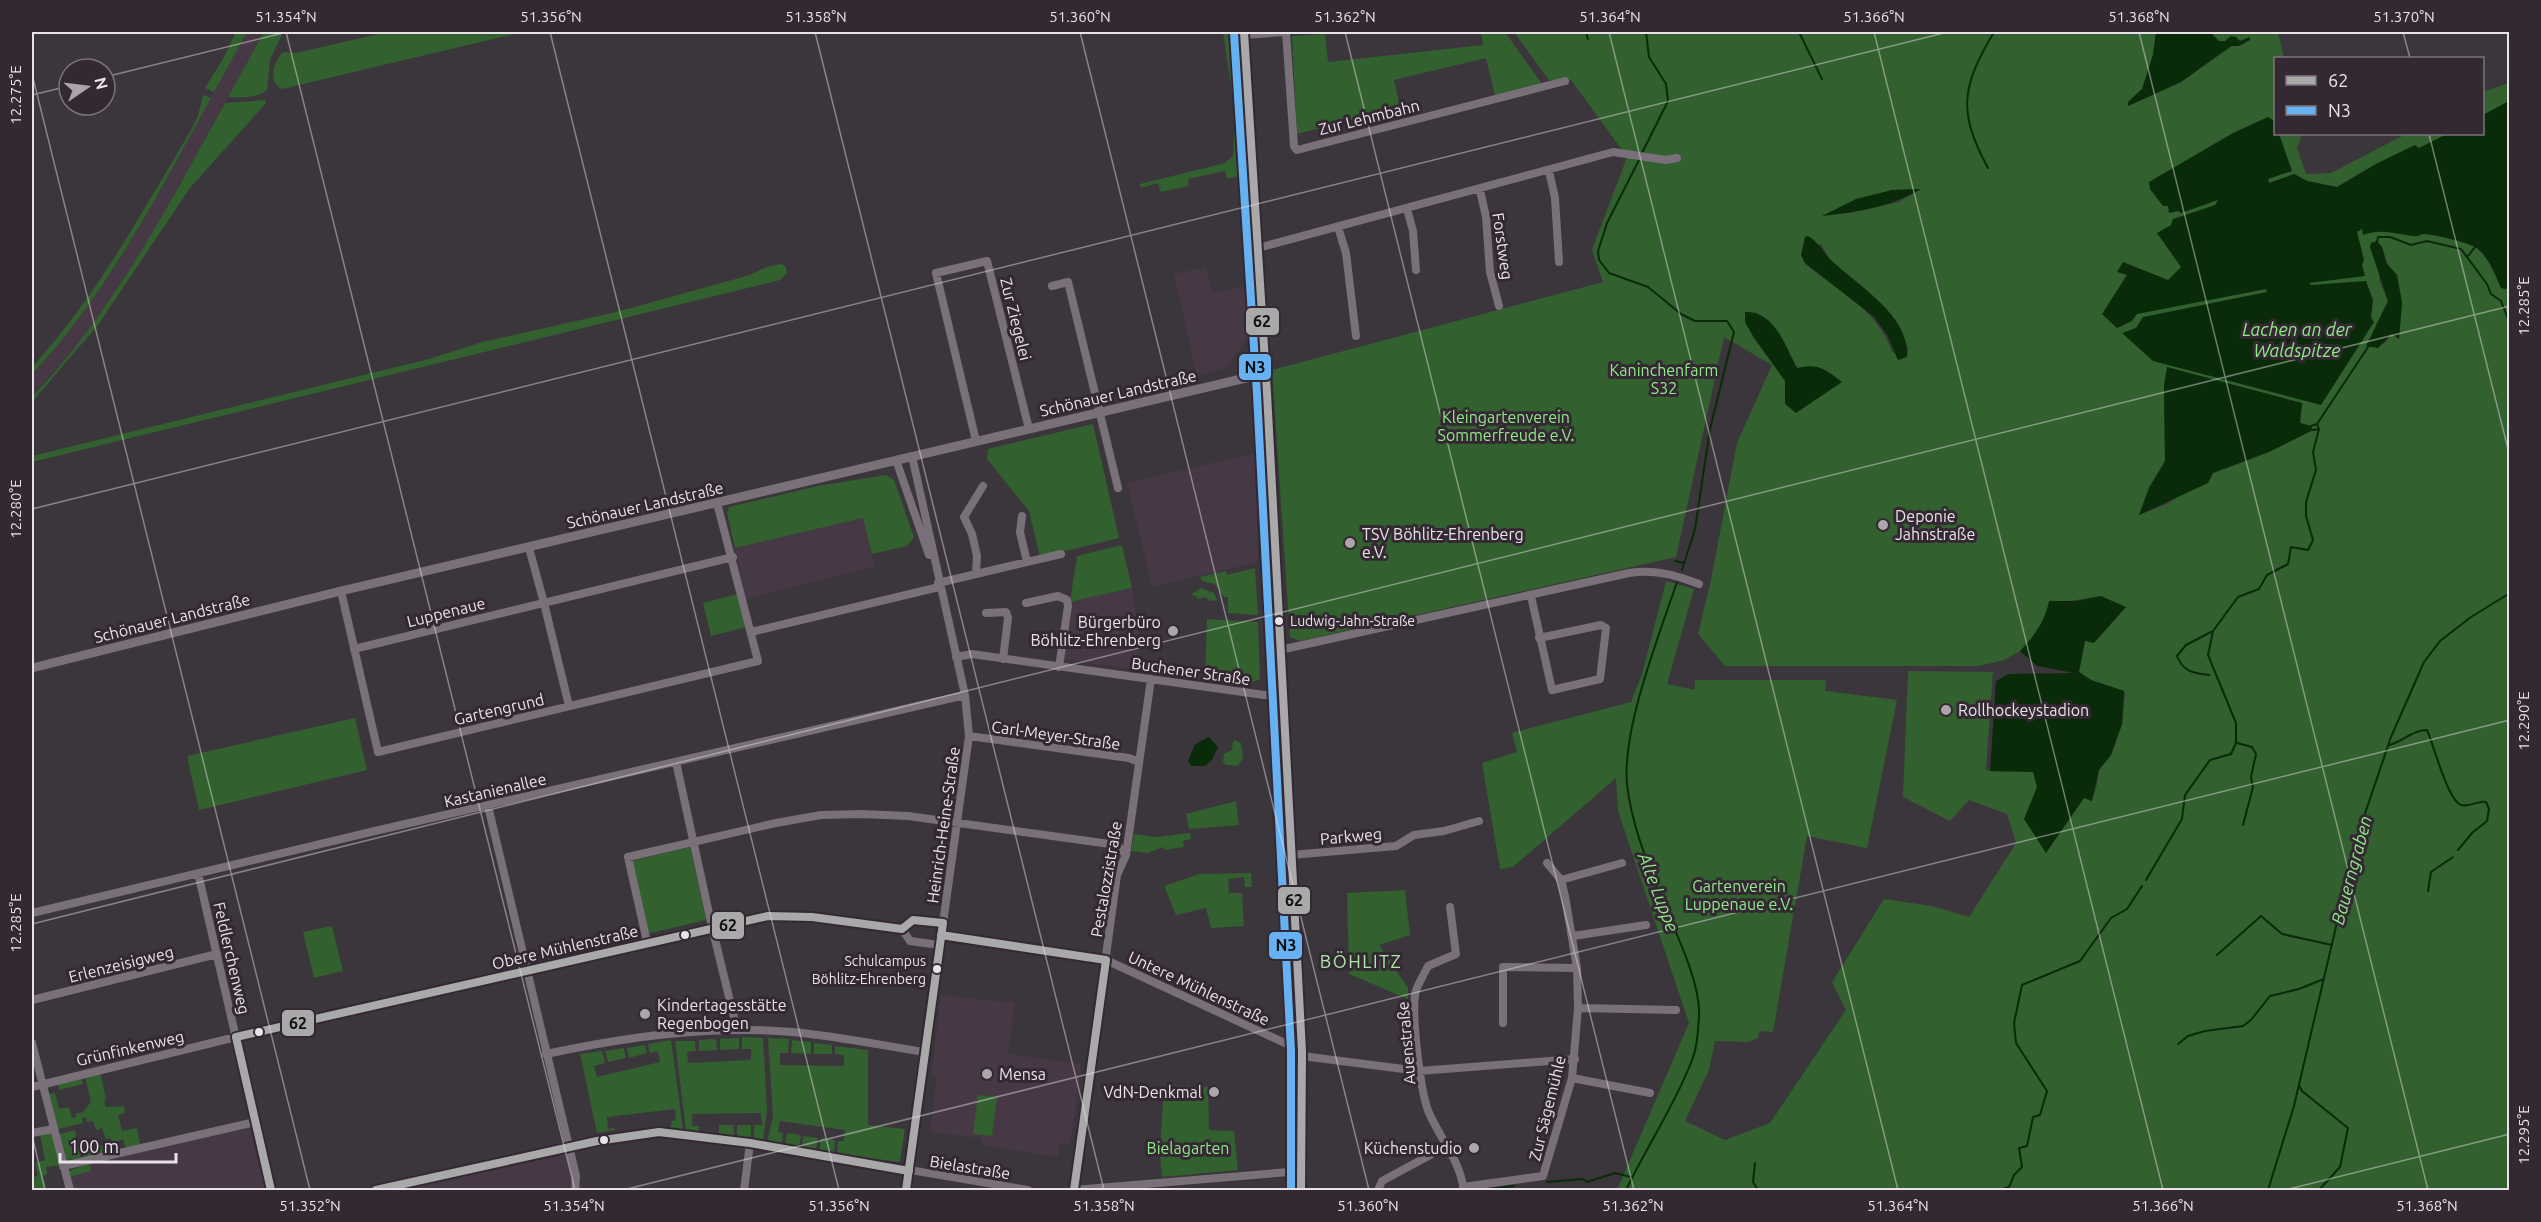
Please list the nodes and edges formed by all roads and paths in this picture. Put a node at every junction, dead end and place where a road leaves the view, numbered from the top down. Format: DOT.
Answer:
graph roads {
  1 [pos="1286,32"];
  2 [pos="1244,33"];
  3 [pos="1565,81"];
  4 [pos="1677,158"];
  5 [pos="1549,171"];
  6 [pos="1480,190"];
  7 [pos="1407,209"];
  8 [pos="1338,227"];
  9 [pos="1258,249"];
  10 [pos="1558,262"];
  11 [pos="1416,270"];
  12 [pos="1052,286"];
  13 [pos="1499,306"];
  14 [pos="1356,336"];
  15 [pos="1266,375"];
  16 [pos="1099,412"];
  17 [pos="1029,429"];
  18 [pos="976,441"];
  19 [pos="912,456"];
  20 [pos="896,460"];
  21 [pos="983,486"];
  22 [pos="1118,488"];
  23 [pos="717,503"];
  24 [pos="1022,516"];
  25 [pos="529,548"];
  26 [pos="1061,554"];
  27 [pos="733,557"];
  28 [pos="1027,562"];
  29 [pos="936,573"];
  30 [pos="976,574"];
  31 [pos="939,585"];
  32 [pos="1699,585"];
  33 [pos="341,591"];
  34 [pos="1530,596"];
  35 [pos="544,603"];
  36 [pos="1026,603"];
  37 [pos="986,613"];
  38 [pos="751,632"];
  39 [pos="1539,638"];
  40 [pos="354,648"];
  41 [pos="1280,650"];
  42 [pos="956,657"];
  43 [pos="1003,659"];
  44 [pos="1059,667"];
  45 [pos="32,668"];
  46 [pos="1151,679"];
  47 [pos="1283,694"];
  48 [pos="965,695"];
  49 [pos="569,706"];
  50 [pos="969,736"];
  51 [pos="676,762"];
  52 [pos="1139,762"];
  53 [pos="488,806"];
  54 [pos="1479,821"];
  55 [pos="957,824"];
  56 [pos="693,843"];
  57 [pos="1126,855"];
  58 [pos="1292,855"];
  59 [pos="1547,863"];
  60 [pos="1622,863"];
  61 [pos="198,873"];
  62 [pos="1561,880"];
  63 [pos="1450,907"];
  64 [pos="32,913"];
  65 [pos="943,923"];
  66 [pos="1646,925"];
  67 [pos="712,927"];
  68 [pos="903,929"];
  69 [pos="941,935"];
  70 [pos="1573,936"];
  71 [pos="647,942"];
  72 [pos="939,945"];
  73 [pos="217,954"];
  74 [pos="1106,960"];
  75 [pos="1577,968"];
  76 [pos="527,969"];
  77 [pos="32,1000"];
  78 [pos="1578,1008"];
  79 [pos="1676,1010"];
  80 [pos="1503,1023"];
  81 [pos="737,1030"];
  82 [pos="236,1037"];
  83 [pos="32,1044"];
  84 [pos="924,1052"];
  85 [pos="546,1054"];
  86 [pos="1302,1054"];
  87 [pos="1575,1059"];
  88 [pos="1419,1071"];
  89 [pos="1572,1078"];
  90 [pos="42,1083"];
  91 [pos="32,1087"];
  92 [pos="1650,1093"];
  93 [pos="255,1122"];
  94 [pos="53,1128"];
  95 [pos="32,1133"];
  96 [pos="750,1143"];
  97 [pos="1447,1146"];
  98 [pos="568,1148"];
  99 [pos="63,1166"];
  100 [pos="909,1171"];
  101 [pos="1301,1171"];
  102 [pos="1463,1189"];
  103 [pos="1074,1190"];
  104 [pos="70,1191"];
  105 [pos="271,1191"];
  106 [pos="376,1191"];
  107 [pos="575,1191"];
  108 [pos="744,1191"];
  109 [pos="906,1191"];
  110 [pos="1028,1191"];
  111 [pos="1301,1191"];
  112 [pos="1378,1191"];
  1 -- 2 [label="street, Zur Lehmbahn"];
  1 -- 3 [label="street, Zur Lehmbahn"];
  2 -- 9 [label="street"];
  4 -- 5 [label="street"];
  5 -- 6 [label="street"];
  5 -- 10 [label="street"];
  6 -- 7 [label="street"];
  6 -- 13 [label="street, Forstweg"];
  7 -- 8 [label="street"];
  7 -- 11 [label="street"];
  8 -- 9 [label="street"];
  8 -- 14 [label="street"];
  9 -- 15 [label="street"];
  12 -- 16 [label="street"];
  15 -- 16 [label="street, Schönauer Landstraße"];
  15 -- 41 [label="street"];
  16 -- 17 [label="street, Schönauer Landstraße"];
  16 -- 22 [label="street"];
  17 -- 18 [label="street, Schönauer Landstraße"];
  17 -- 18 [label="street, Zur Ziegelei"];
  18 -- 19 [label="street, Schönauer Landstraße"];
  19 -- 20 [label="street, Schönauer Landstraße"];
  19 -- 29 [label="street, Heinrich-Heine-Straße"];
  20 -- 23 [label="street, Schönauer Landstraße"];
  20 -- 29 [label="street, Heinrich-Heine-Straße"];
  21 -- 30 [label="street"];
  23 -- 25 [label="street, Schönauer Landstraße"];
  23 -- 27 [label="street, Gartengrund"];
  24 -- 28 [label="street"];
  25 -- 33 [label="street, Schönauer Landstraße"];
  25 -- 35 [label="street"];
  26 -- 28 [label="street"];
  27 -- 35 [label="street, Luppenaue"];
  27 -- 38 [label="street, Gartengrund"];
  28 -- 30 [label="street"];
  29 -- 31 [label="street, Heinrich-Heine-Straße"];
  30 -- 31 [label="street"];
  31 -- 38 [label="street"];
  31 -- 42 [label="street, Heinrich-Heine-Straße"];
  32 -- 34 [label="street"];
  33 -- 40 [label="street, Gartengrund"];
  33 -- 45 [label="street, Schönauer Landstraße"];
  34 -- 39 [label="street"];
  34 -- 41 [label="street"];
  35 -- 40 [label="street, Luppenaue"];
  35 -- 49 [label="street"];
  36 -- 44 [label="street"];
  37 -- 43 [label="street"];
  38 -- 49 [label="street, Gartengrund"];
  39 -- 39 [label="street"];
  40 -- 49 [label="street, Gartengrund"];
  41 -- 47 [label="street"];
  42 -- 43 [label="street, Buchener Straße"];
  42 -- 48 [label="street, Heinrich-Heine-Straße"];
  43 -- 44 [label="street, Buchener Straße"];
  44 -- 46 [label="street, Buchener Straße"];
  46 -- 47 [label="street, Buchener Straße"];
  46 -- 52 [label="street, Pestalozzistraße"];
  47 -- 58 [label="street"];
  48 -- 50 [label="street, Heinrich-Heine-Straße"];
  48 -- 51 [label="street, Kastanienallee"];
  50 -- 52 [label="street, Carl-Meyer-Straße"];
  50 -- 55 [label="street, Heinrich-Heine-Straße"];
  51 -- 53 [label="street, Kastanienallee"];
  51 -- 56 [label="street"];
  52 -- 57 [label="street, Pestalozzistraße"];
  53 -- 61 [label="street, Kastanienallee"];
  53 -- 76 [label="street"];
  54 -- 58 [label="street, Parkweg"];
  55 -- 56 [label="street"];
  55 -- 57 [label="street"];
  55 -- 65 [label="street, Heinrich-Heine-Straße"];
  56 -- 67 [label="street"];
  56 -- 71 [label="street"];
  57 -- 74 [label="street, Pestalozzistraße"];
  58 -- 86 [label="street"];
  59 -- 62 [label="street, Zur Sägemühle"];
  60 -- 62 [label="street"];
  61 -- 64 [label="street, Kastanienallee"];
  61 -- 73 [label="street, Feldlerchenweg"];
  62 -- 70 [label="street, Zur Sägemühle"];
  63 -- 88 [label="street, Auenstraße"];
  65 -- 68 [label="street, Obere Mühlenstraße"];
  65 -- 69 [label="street, Heinrich-Heine-Straße"];
  66 -- 70 [label="street"];
  67 -- 68 [label="street, Obere Mühlenstraße"];
  67 -- 71 [label="street, Obere Mühlenstraße"];
  67 -- 81 [label="street"];
  68 -- 72 [label="street, Obere Mühlenstraße"];
  69 -- 72 [label="street, Heinrich-Heine-Straße"];
  69 -- 74 [label="street, Untere Mühlenstraße"];
  70 -- 75 [label="street, Zur Sägemühle"];
  71 -- 76 [label="street, Obere Mühlenstraße"];
  72 -- 84 [label="street, Heinrich-Heine-Straße"];
  73 -- 77 [label="street, Erlenzeisigweg"];
  73 -- 82 [label="street, Feldlerchenweg"];
  74 -- 86 [label="street, Untere Mühlenstraße"];
  74 -- 103 [label="street, Pestalozzistraße"];
  75 -- 78 [label="street, Zur Sägemühle"];
  75 -- 80 [label="street"];
  76 -- 82 [label="street, Obere Mühlenstraße"];
  76 -- 85 [label="street"];
  78 -- 79 [label="street"];
  78 -- 87 [label="street, Zur Sägemühle"];
  81 -- 84 [label="street"];
  81 -- 85 [label="street"];
  82 -- 90 [label="street, Grünfinkenweg"];
  82 -- 93 [label="street, Feldlerchenweg"];
  83 -- 90 [label="street"];
  84 -- 100 [label="street, Heinrich-Heine-Straße"];
  85 -- 98 [label="street"];
  86 -- 88 [label="street, Untere Mühlenstraße"];
  86 -- 101 [label="street"];
  87 -- 88 [label="street, Untere Mühlenstraße"];
  87 -- 89 [label="street, Zur Sägemühle"];
  88 -- 97 [label="street, Auenstraße"];
  89 -- 92 [label="street"];
  89 -- 102 [label="street, Zur Sägemühle"];
  90 -- 91 [label="street, Grünfinkenweg"];
  90 -- 94 [label="street"];
  93 -- 99 [label="street"];
  93 -- 105 [label="street, Feldlerchenweg"];
  94 -- 95 [label="street"];
  94 -- 99 [label="street"];
  96 -- 98 [label="street, Bielastraße"];
  96 -- 100 [label="street, Bielastraße"];
  96 -- 108 [label="street"];
  97 -- 102 [label="street, Auenstraße"];
  97 -- 112 [label="street"];
  98 -- 106 [label="street, Bielastraße"];
  98 -- 107 [label="street"];
  99 -- 104 [label="street"];
  100 -- 109 [label="street, Heinrich-Heine-Straße"];
  100 -- 110 [label="street, Bielastraße"];
  101 -- 103 [label="street"];
  101 -- 111 [label="street"];
}
